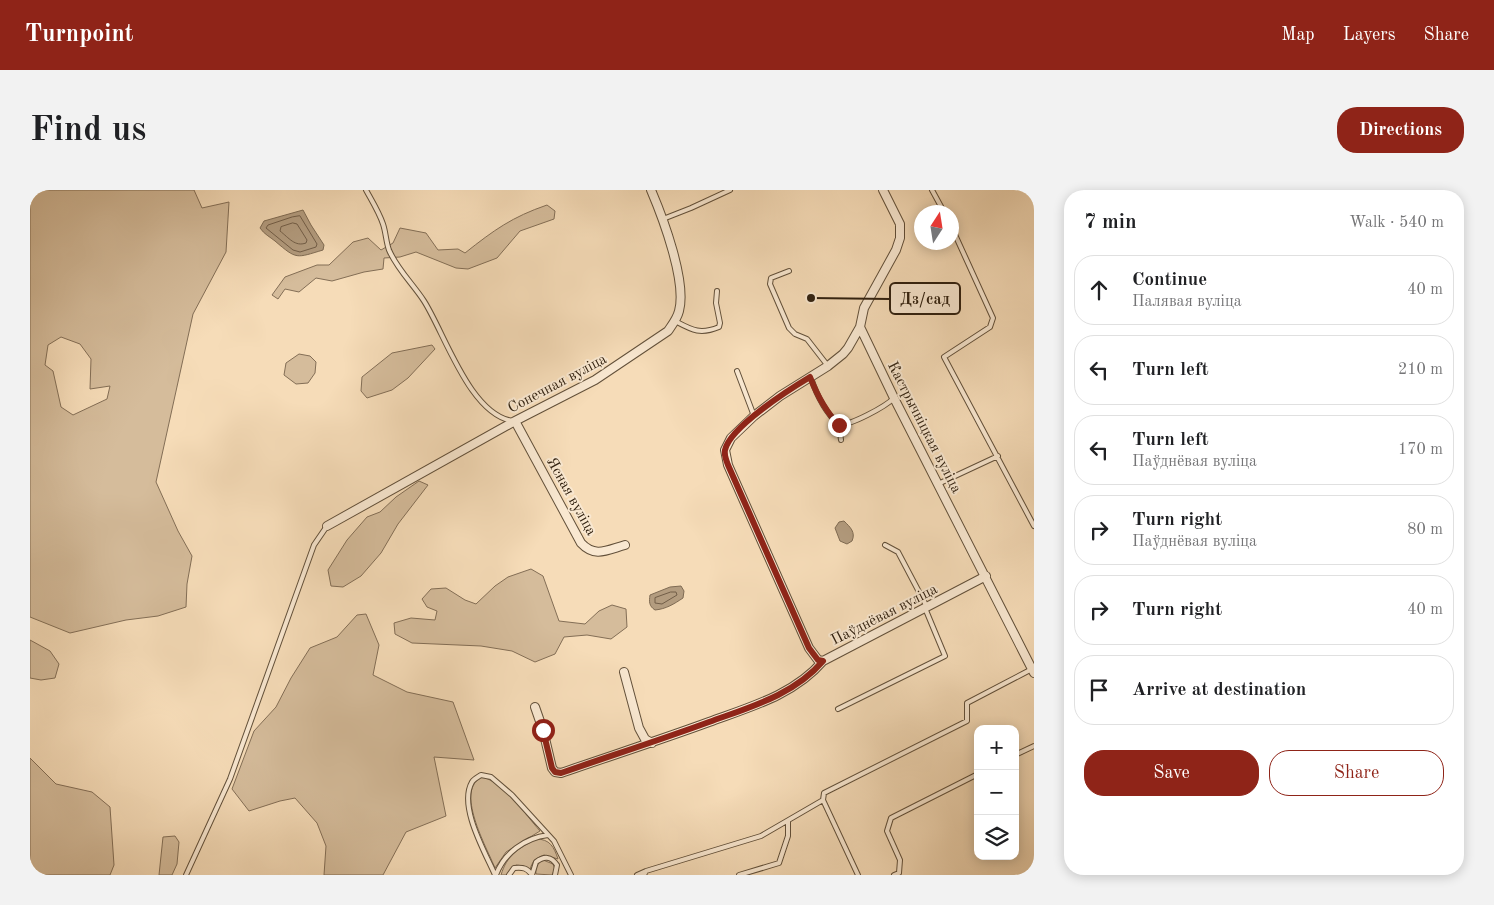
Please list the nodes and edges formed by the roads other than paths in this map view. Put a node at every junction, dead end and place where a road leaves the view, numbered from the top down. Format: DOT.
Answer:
graph roads {
  1 [pos="366,190"];
  2 [pos="651,190"];
  3 [pos="730,190"];
  4 [pos="883,190"];
  5 [pos="932,190"];
  6 [pos="940,205"];
  7 [pos="663,218"];
  8 [pos="959,243"];
  9 [pos="789,271"];
  10 [pos="717,291"];
  11 [pos="675,321"];
  12 [pos="860,327"];
  13 [pos="828,366"];
  14 [pos="738,371"];
  15 [pos="810,377"];
  16 [pos="894,398"];
  17 [pos="754,416"];
  18 [pos="515,421"];
  19 [pos="839,425"];
  20 [pos="841,440"];
  21 [pos="998,456"];
  22 [pos="938,484"];
  23 [pos="326,526"];
  24 [pos="1034,526"];
  25 [pos="625,545"];
  26 [pos="885,545"];
  27 [pos="986,576"];
  28 [pos="926,608"];
  29 [pos="823,661"];
  30 [pos="1033,671"];
  31 [pos="624,672"];
  32 [pos="535,708"];
  33 [pos="838,709"];
  34 [pos="652,743"];
  35 [pos="1034,746"];
  36 [pos="1019,753"];
  37 [pos="974,776"];
  38 [pos="822,800"];
  39 [pos="788,821"];
  40 [pos="548,835"];
  41 [pos="564,862"];
  42 [pos="557,865"];
  43 [pos="645,873"];
  44 [pos="186,875"];
  45 [pos="495,875"];
  46 [pos="509,875"];
  47 [pos="532,875"];
  48 [pos="555,875"];
  49 [pos="571,875"];
  50 [pos="637,875"];
  51 [pos="739,875"];
  52 [pos="858,875"];
  53 [pos="894,875"];
  1 -- 18 [label="lane"];
  2 -- 7 [label="street"];
  3 -- 7 [label="lane"];
  4 -- 12 [label="street"];
  5 -- 6 [label="lane"];
  7 -- 11 [label="street"];
  8 -- 21 [label="lane"];
  9 -- 13 [label="lane"];
  10 -- 11 [label="lane"];
  11 -- 18 [label="street, Сонечная вуліца"];
  12 -- 13 [label="street, Паўднёвая вуліца"];
  12 -- 16 [label="street, Кастрычніцкая вуліца"];
  13 -- 15 [label="street, Паўднёвая вуліца"];
  14 -- 17 [label="lane"];
  15 -- 17 [label="street, Паўднёвая вуліца"];
  15 -- 19 [label="lane"];
  16 -- 19 [label="lane"];
  16 -- 22 [label="street, Кастрычніцкая вуліца"];
  17 -- 29 [label="street, Паўднёвая вуліца"];
  18 -- 23 [label="street, Сонечная вуліца"];
  18 -- 25 [label="street, Ясная вуліца"];
  19 -- 20 [label="lane"];
  21 -- 22 [label="lane"];
  21 -- 24 [label="lane"];
  22 -- 27 [label="street, Кастрычніцкая вуліца"];
  23 -- 44 [label="lane"];
  26 -- 28 [label="lane"];
  27 -- 28 [label="street, Паўднёвая вуліца"];
  27 -- 30 [label="street, Кастрычніцкая вуліца"];
  28 -- 29 [label="street, Паўднёвая вуліца"];
  28 -- 33 [label="lane"];
  29 -- 34 [label="street"];
  30 -- 38 [label="lane"];
  31 -- 34 [label="street"];
  32 -- 34 [label="street"];
  35 -- 36 [label="lane"];
  37 -- 53 [label="lane"];
  38 -- 39 [label="lane"];
  38 -- 52 [label="lane"];
  39 -- 43 [label="lane"];
  39 -- 51 [label="lane"];
  40 -- 41 [label="lane"];
  40 -- 45 [label="lane"];
  40 -- 45 [label="lane"];
  41 -- 42 [label="lane"];
  41 -- 49 [label="lane"];
  42 -- 47 [label="lane"];
  42 -- 48 [label="lane"];
  43 -- 50 [label="lane"];
  46 -- 47 [label="lane"];
}
